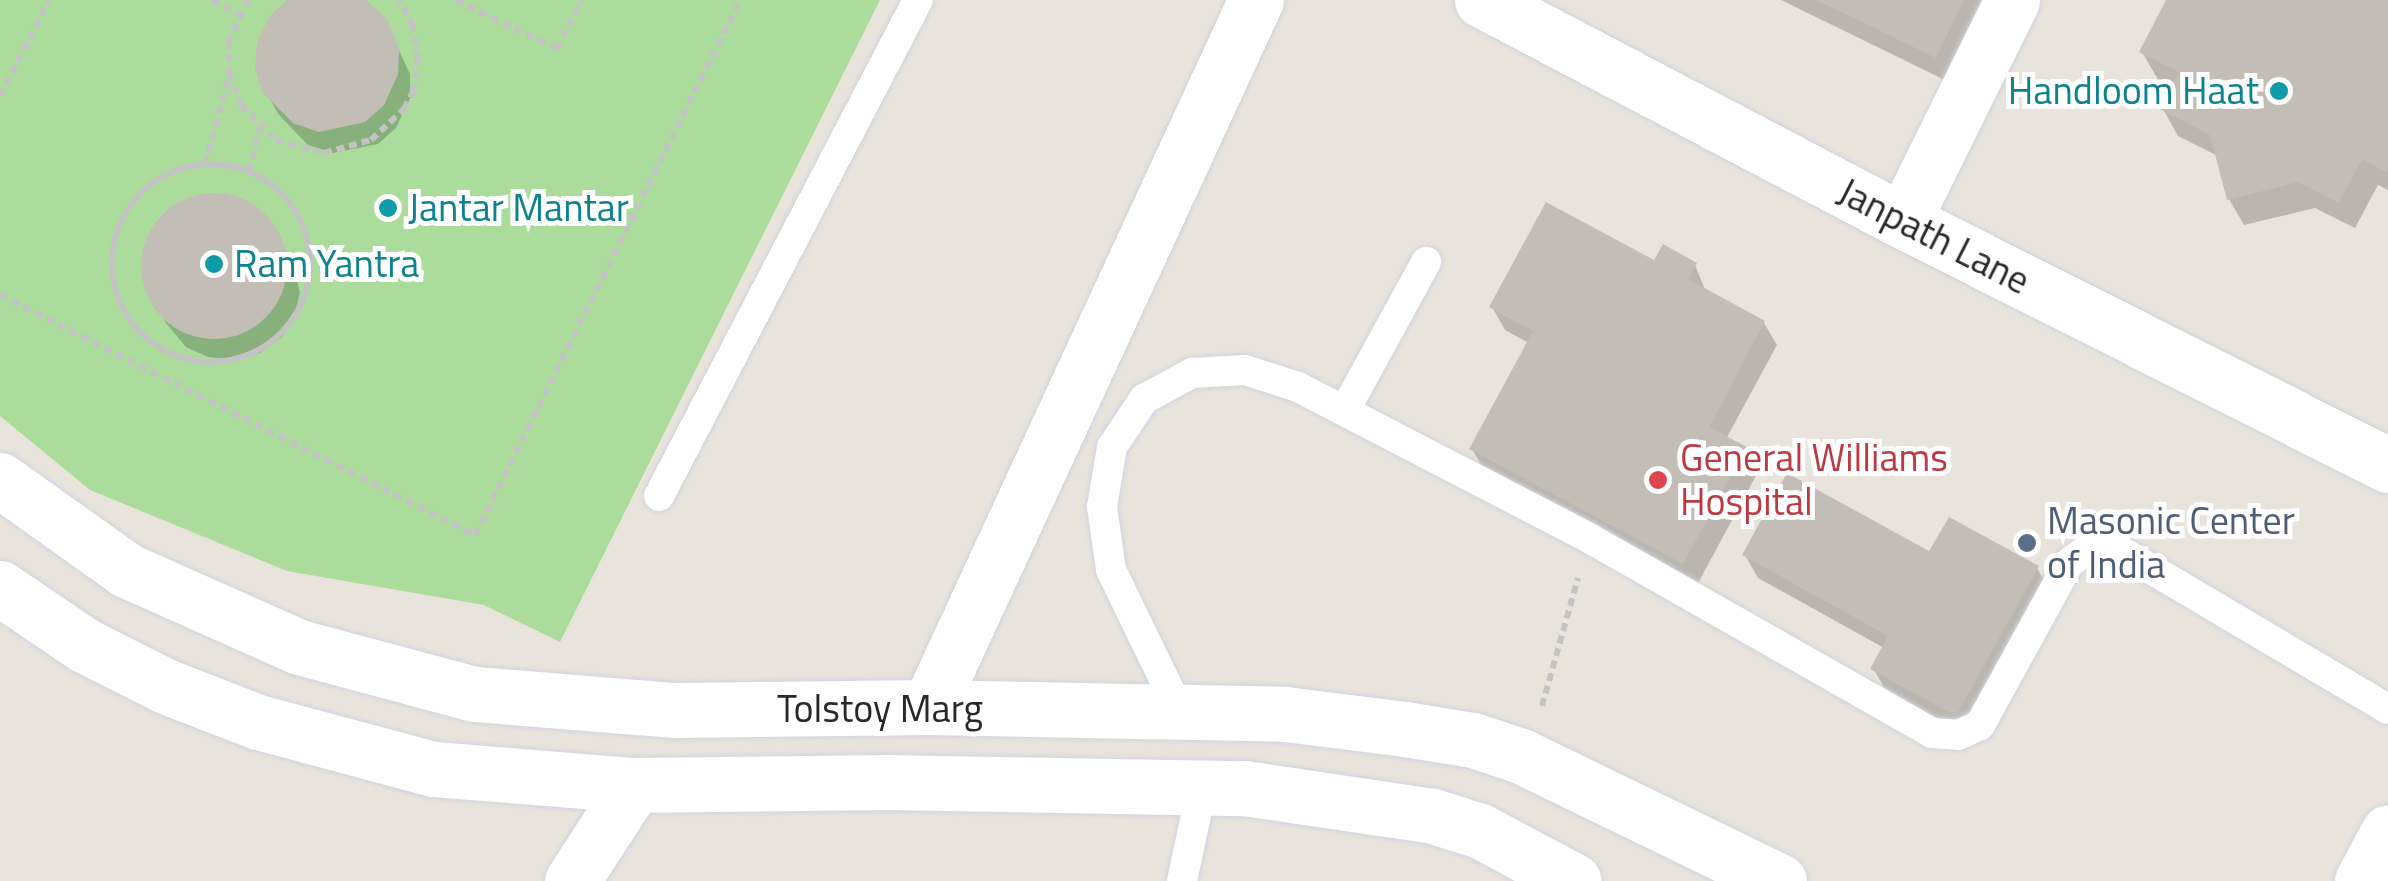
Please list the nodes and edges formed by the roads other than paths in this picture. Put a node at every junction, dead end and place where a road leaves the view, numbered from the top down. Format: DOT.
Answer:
graph roads {
  1 [pos="918,0"];
  2 [pos="1256,0"];
  3 [pos="1482,0"];
  4 [pos="2012,0"];
  5 [pos="1904,221"];
  6 [pos="1426,262"];
  7 [pos="1345,410"];
  8 [pos="2388,466"];
  9 [pos="0,480"];
  10 [pos="659,496"];
  11 [pos="0,588"];
  12 [pos="929,707"];
  13 [pos="2388,710"];
  14 [pos="1180,712"];
  15 [pos="634,786"];
  16 [pos="1202,788"];
  17 [pos="2388,832"];
  18 [pos="572,881"];
  19 [pos="1182,881"];
  20 [pos="1574,881"];
  21 [pos="1779,881"];
  22 [pos="2362,881"];
  1 -- 10 [label="lane"];
  2 -- 12 [label="main road"];
  3 -- 5 [label="main road, Janpath Lane"];
  4 -- 5 [label="main road"];
  5 -- 8 [label="main road, Janpath Lane"];
  6 -- 7 [label="lane"];
  7 -- 13 [label="lane"];
  7 -- 14 [label="lane"];
  9 -- 12 [label="main road, Tolstoy Marg"];
  11 -- 15 [label="main road, Tolstoy Marg"];
  12 -- 14 [label="main road, Tolstoy Marg"];
  14 -- 21 [label="main road, Tolstoy Marg"];
  15 -- 16 [label="main road, Tolstoy Marg"];
  15 -- 18 [label="main road"];
  16 -- 19 [label="lane"];
  16 -- 20 [label="main road, Tolstoy Marg"];
  17 -- 22 [label="main road"];
}
